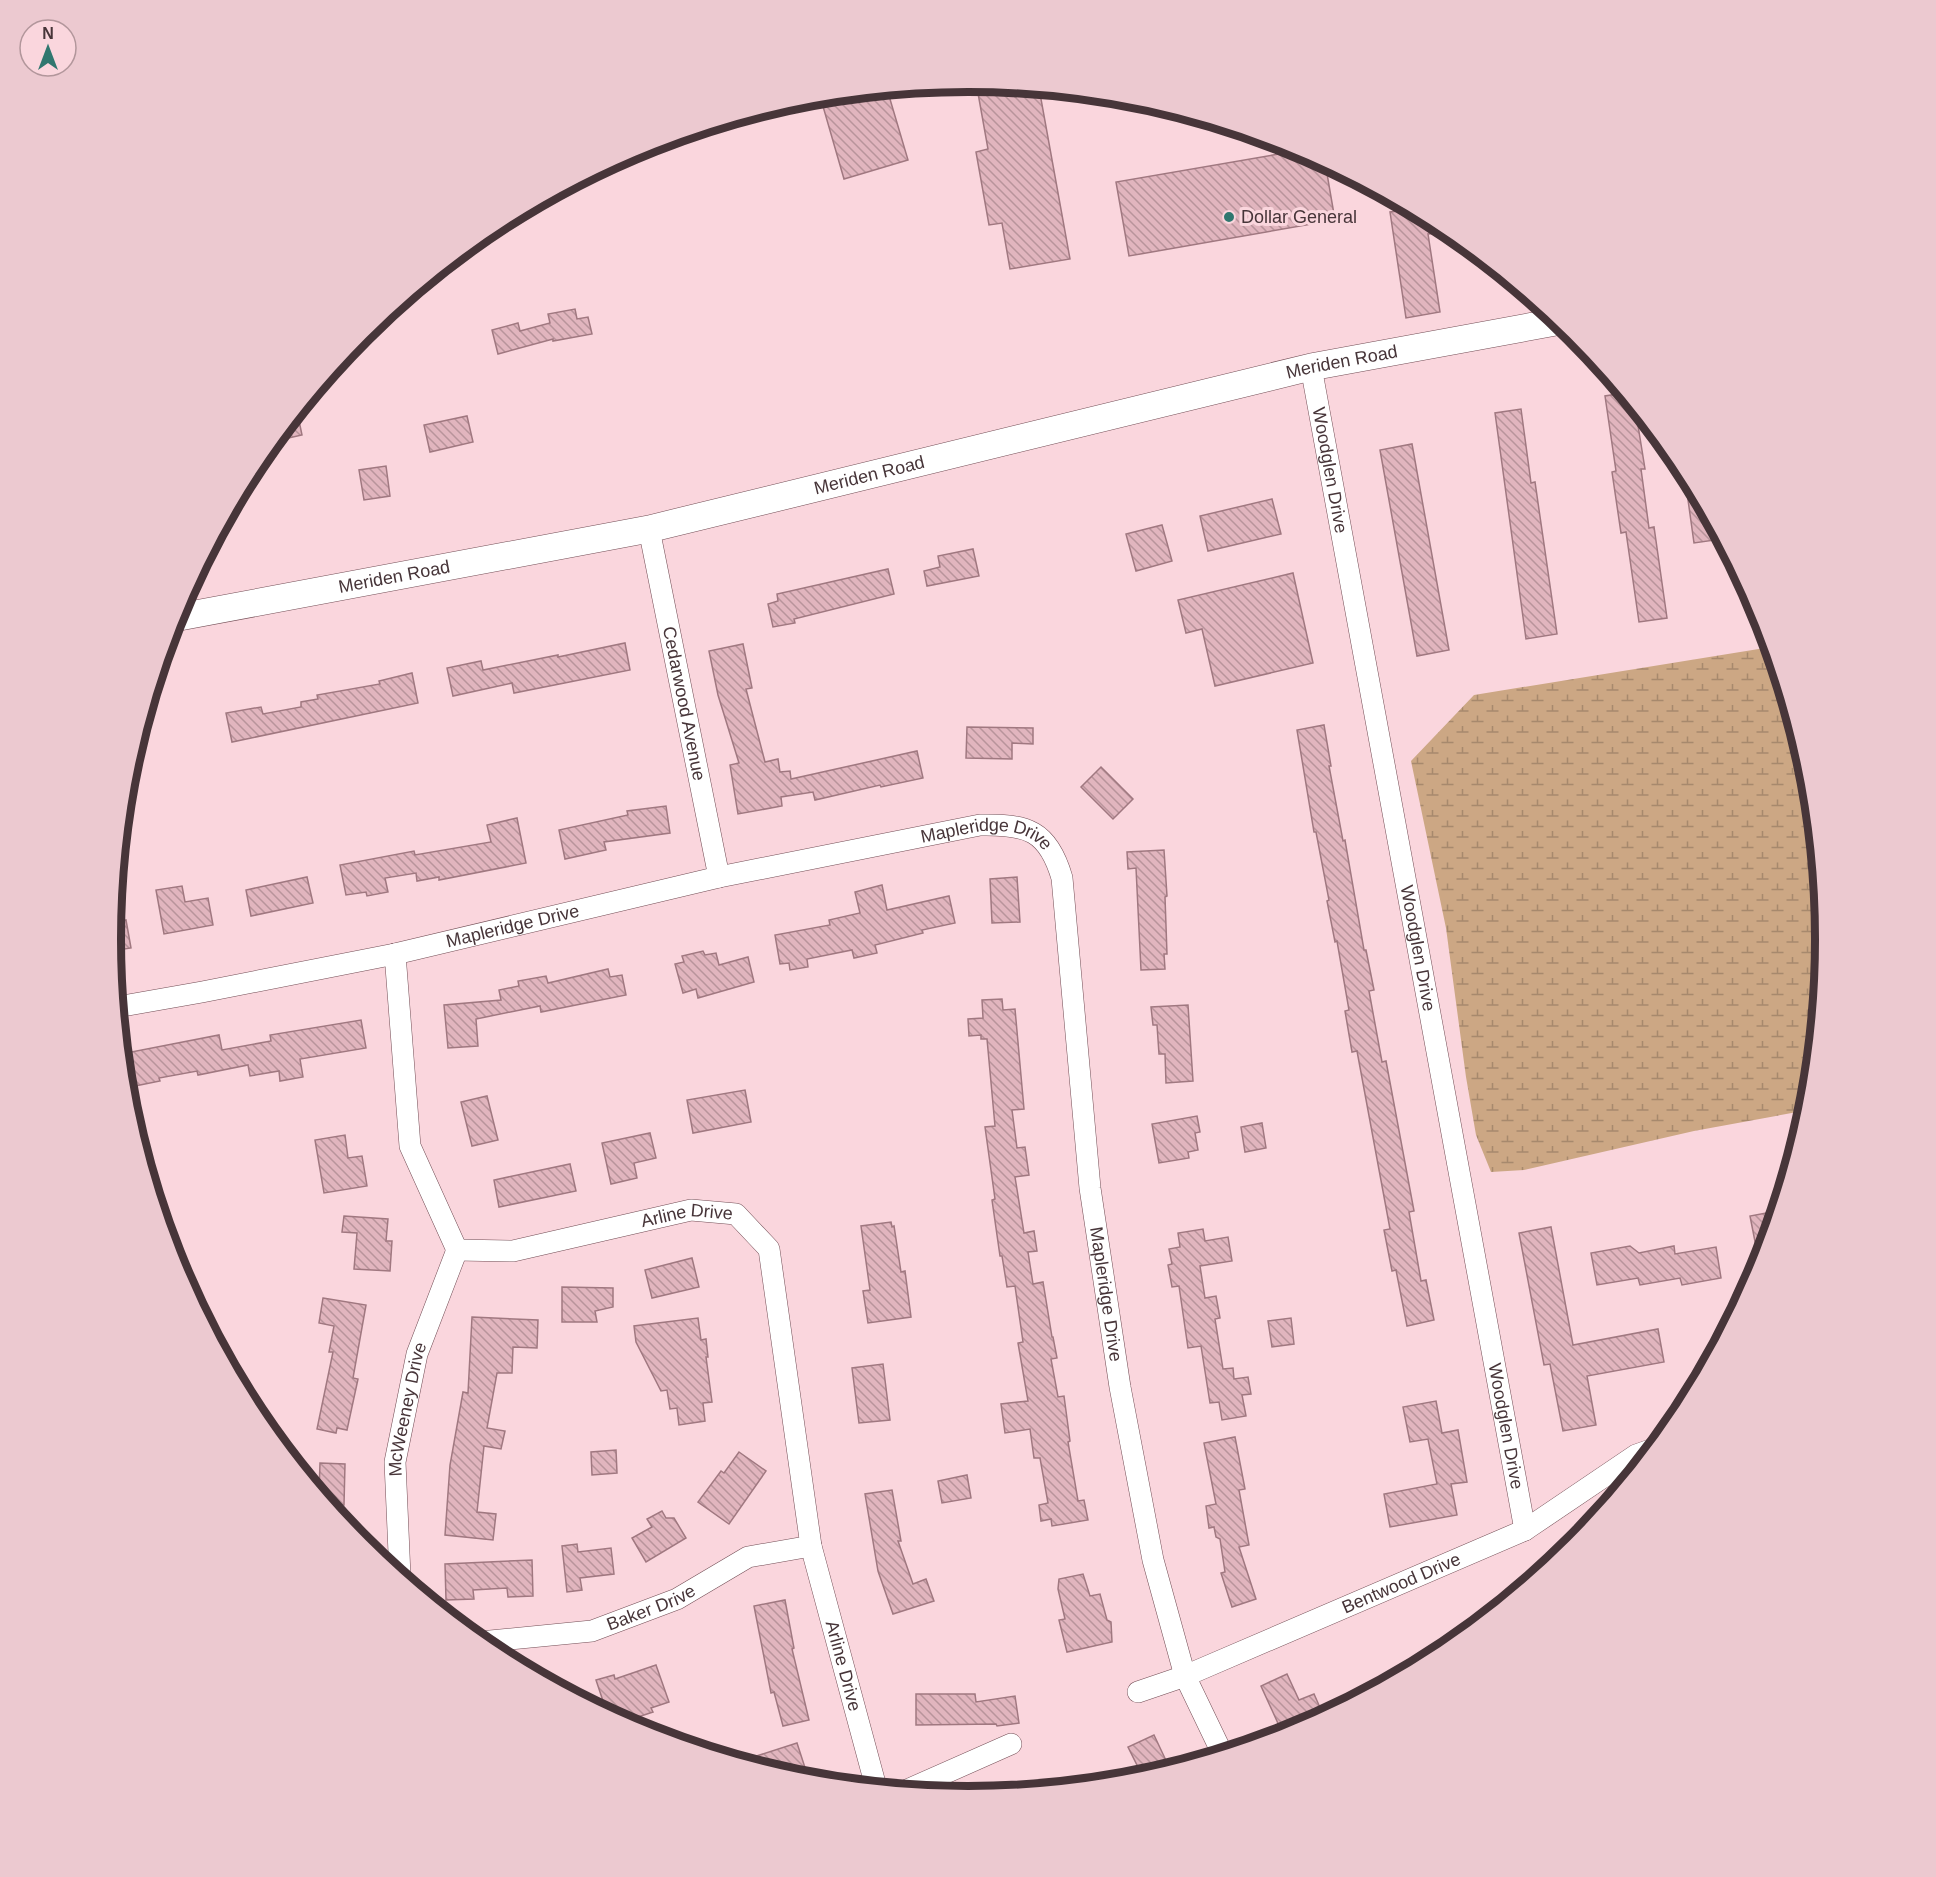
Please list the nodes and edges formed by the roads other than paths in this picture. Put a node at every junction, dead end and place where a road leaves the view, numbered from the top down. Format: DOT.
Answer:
graph roads {
  1 [pos="1549,323"];
  2 [pos="1311,367"];
  3 [pos="649,529"];
  4 [pos="184,616"];
  5 [pos="719,878"];
  6 [pos="395,954"];
  7 [pos="124,1006"];
  8 [pos="457,1250"];
  9 [pos="1640,1453"];
  10 [pos="1525,1530"];
  11 [pos="811,1546"];
  12 [pos="400,1565"];
  13 [pos="494,1641"];
  14 [pos="1185,1676"];
  15 [pos="1138,1692"];
  16 [pos="1011,1744"];
  17 [pos="1219,1747"];
  18 [pos="874,1780"];
  19 [pos="920,1784"];
  1 -- 2 [label="main road, Meriden Road"];
  2 -- 3 [label="main road, Meriden Road"];
  2 -- 10 [label="street, Woodglen Drive"];
  3 -- 4 [label="main road, Meriden Road"];
  3 -- 5 [label="street, Cedarwood Avenue"];
  5 -- 6 [label="street, Mapleridge Drive"];
  5 -- 14 [label="street, Mapleridge Drive"];
  6 -- 7 [label="street, Mapleridge Drive"];
  6 -- 8 [label="street"];
  8 -- 11 [label="street, Arline Drive"];
  8 -- 12 [label="street, McWeeney Drive"];
  9 -- 10 [label="street, Bentwood Drive"];
  10 -- 14 [label="street, Bentwood Drive"];
  11 -- 13 [label="street, Baker Drive"];
  11 -- 18 [label="street, Arline Drive"];
  14 -- 15 [label="street, Bentwood Drive"];
  14 -- 17 [label="street, Mapleridge Drive"];
  16 -- 19 [label="street"];
}
